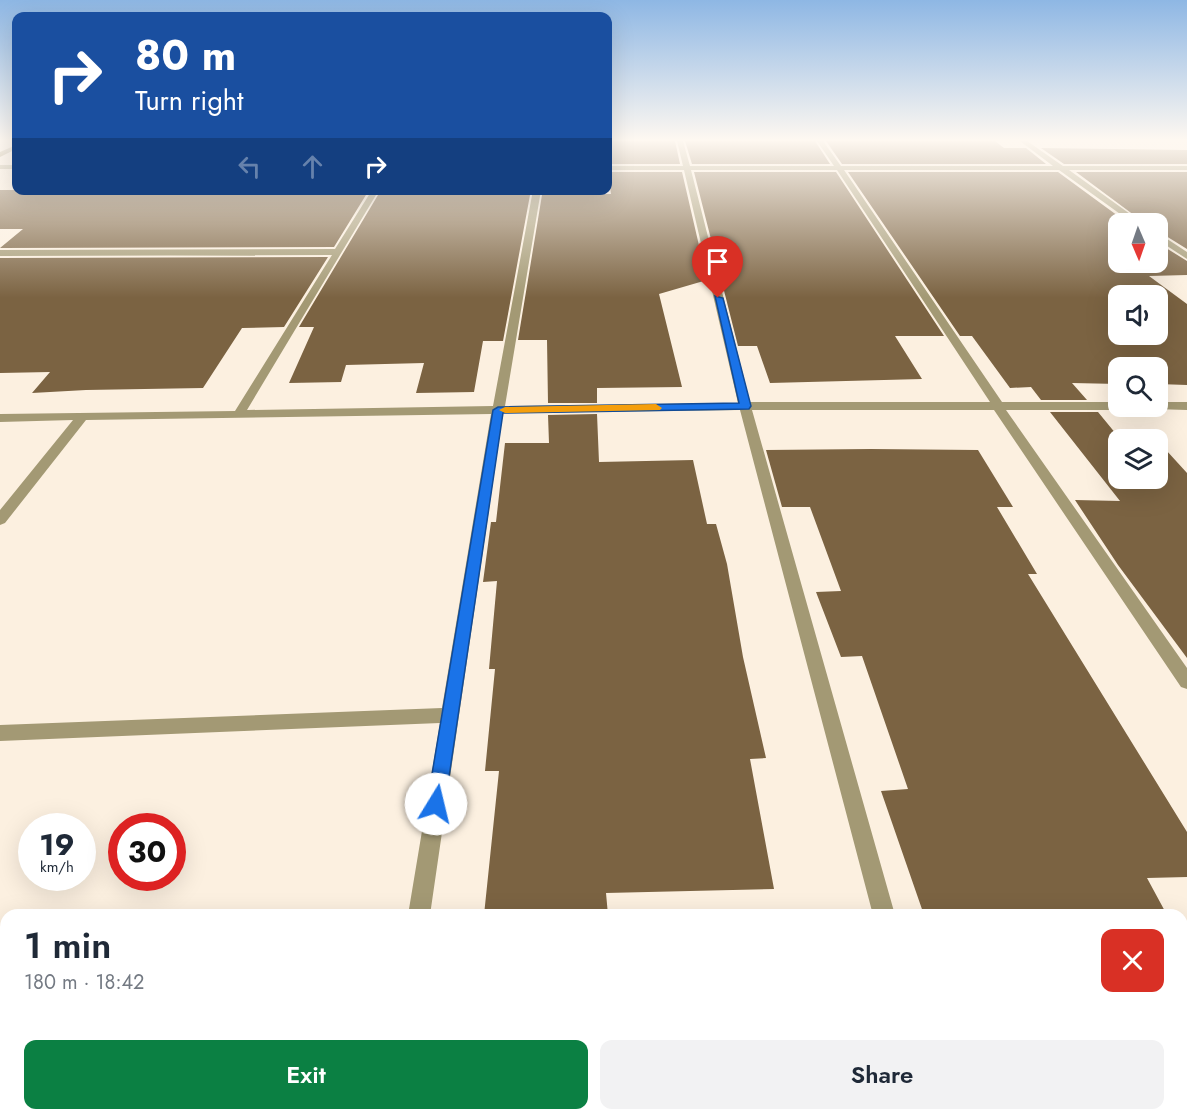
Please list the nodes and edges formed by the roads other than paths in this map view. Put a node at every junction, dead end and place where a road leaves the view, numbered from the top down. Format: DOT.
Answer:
graph roads {
  1 [pos="692,193"];
  2 [pos="856,193"];
  3 [pos="1096,193"];
  4 [pos="373,195"];
  5 [pos="536,195"];
  6 [pos="1124,213"];
  7 [pos="1168,243"];
  8 [pos="338,252"];
  9 [pos="0,253"];
  10 [pos="1187,256"];
  11 [pos="745,406"];
  12 [pos="998,406"];
  13 [pos="1108,406"];
  14 [pos="1168,406"];
  15 [pos="1187,406"];
  16 [pos="498,410"];
  17 [pos="239,414"];
  18 [pos="83,416"];
  19 [pos="0,417"];
  20 [pos="0,520"];
  21 [pos="1187,682"];
  22 [pos="450,715"];
  23 [pos="0,733"];
  24 [pos="420,909"];
  25 [pos="882,909"];
  1 -- 11 [label="street"];
  2 -- 12 [label="street"];
  3 -- 6 [label="street"];
  4 -- 8 [label="street"];
  5 -- 16 [label="street"];
  7 -- 10 [label="street"];
  8 -- 9 [label="street"];
  8 -- 17 [label="street"];
  11 -- 12 [label="street"];
  11 -- 16 [label="street"];
  11 -- 25 [label="street"];
  12 -- 13 [label="street"];
  12 -- 21 [label="street"];
  14 -- 15 [label="street"];
  16 -- 17 [label="street"];
  16 -- 22 [label="street"];
  17 -- 18 [label="street"];
  18 -- 19 [label="street"];
  18 -- 20 [label="street"];
  22 -- 23 [label="street"];
  22 -- 24 [label="street"];
}
